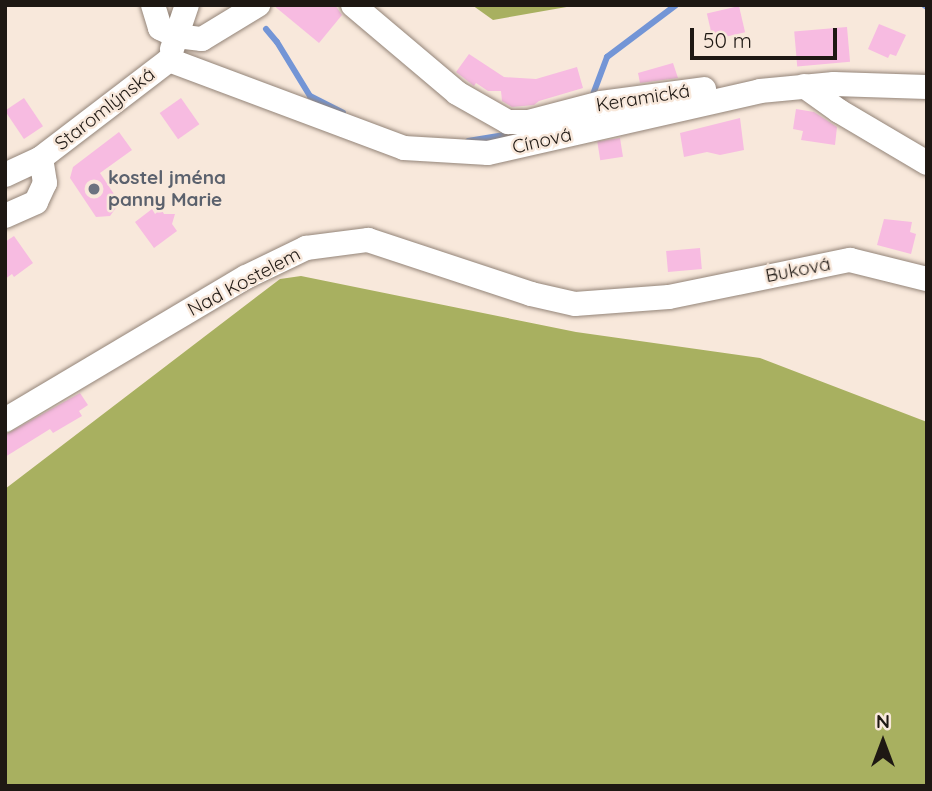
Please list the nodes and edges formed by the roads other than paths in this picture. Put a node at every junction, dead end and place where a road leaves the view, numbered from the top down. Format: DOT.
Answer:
graph roads {
  1 [pos="153,5"];
  2 [pos="187,5"];
  3 [pos="258,5"];
  4 [pos="353,5"];
  5 [pos="177,36"];
  6 [pos="169,60"];
  7 [pos="804,86"];
  8 [pos="927,87"];
  9 [pos="760,91"];
  10 [pos="41,158"];
  11 [pos="927,163"];
  12 [pos="5,175"];
  13 [pos="5,216"];
  14 [pos="927,279"];
  15 [pos="669,297"];
  16 [pos="5,420"];
  1 -- 5 [label="street"];
  2 -- 5 [label="street"];
  3 -- 5 [label="street"];
  4 -- 9 [label="street, Keramická"];
  5 -- 6 [label="street"];
  6 -- 9 [label="street, Cínová"];
  6 -- 10 [label="street, Staromlýnská"];
  7 -- 8 [label="street, Cínová"];
  7 -- 9 [label="street, Cínová"];
  7 -- 11 [label="street"];
  10 -- 12 [label="street, Staromlýnská"];
  10 -- 13 [label="street, Staromlýnská"];
  14 -- 15 [label="street, Buková"];
  15 -- 16 [label="street, Nad Kostelem"];
}
